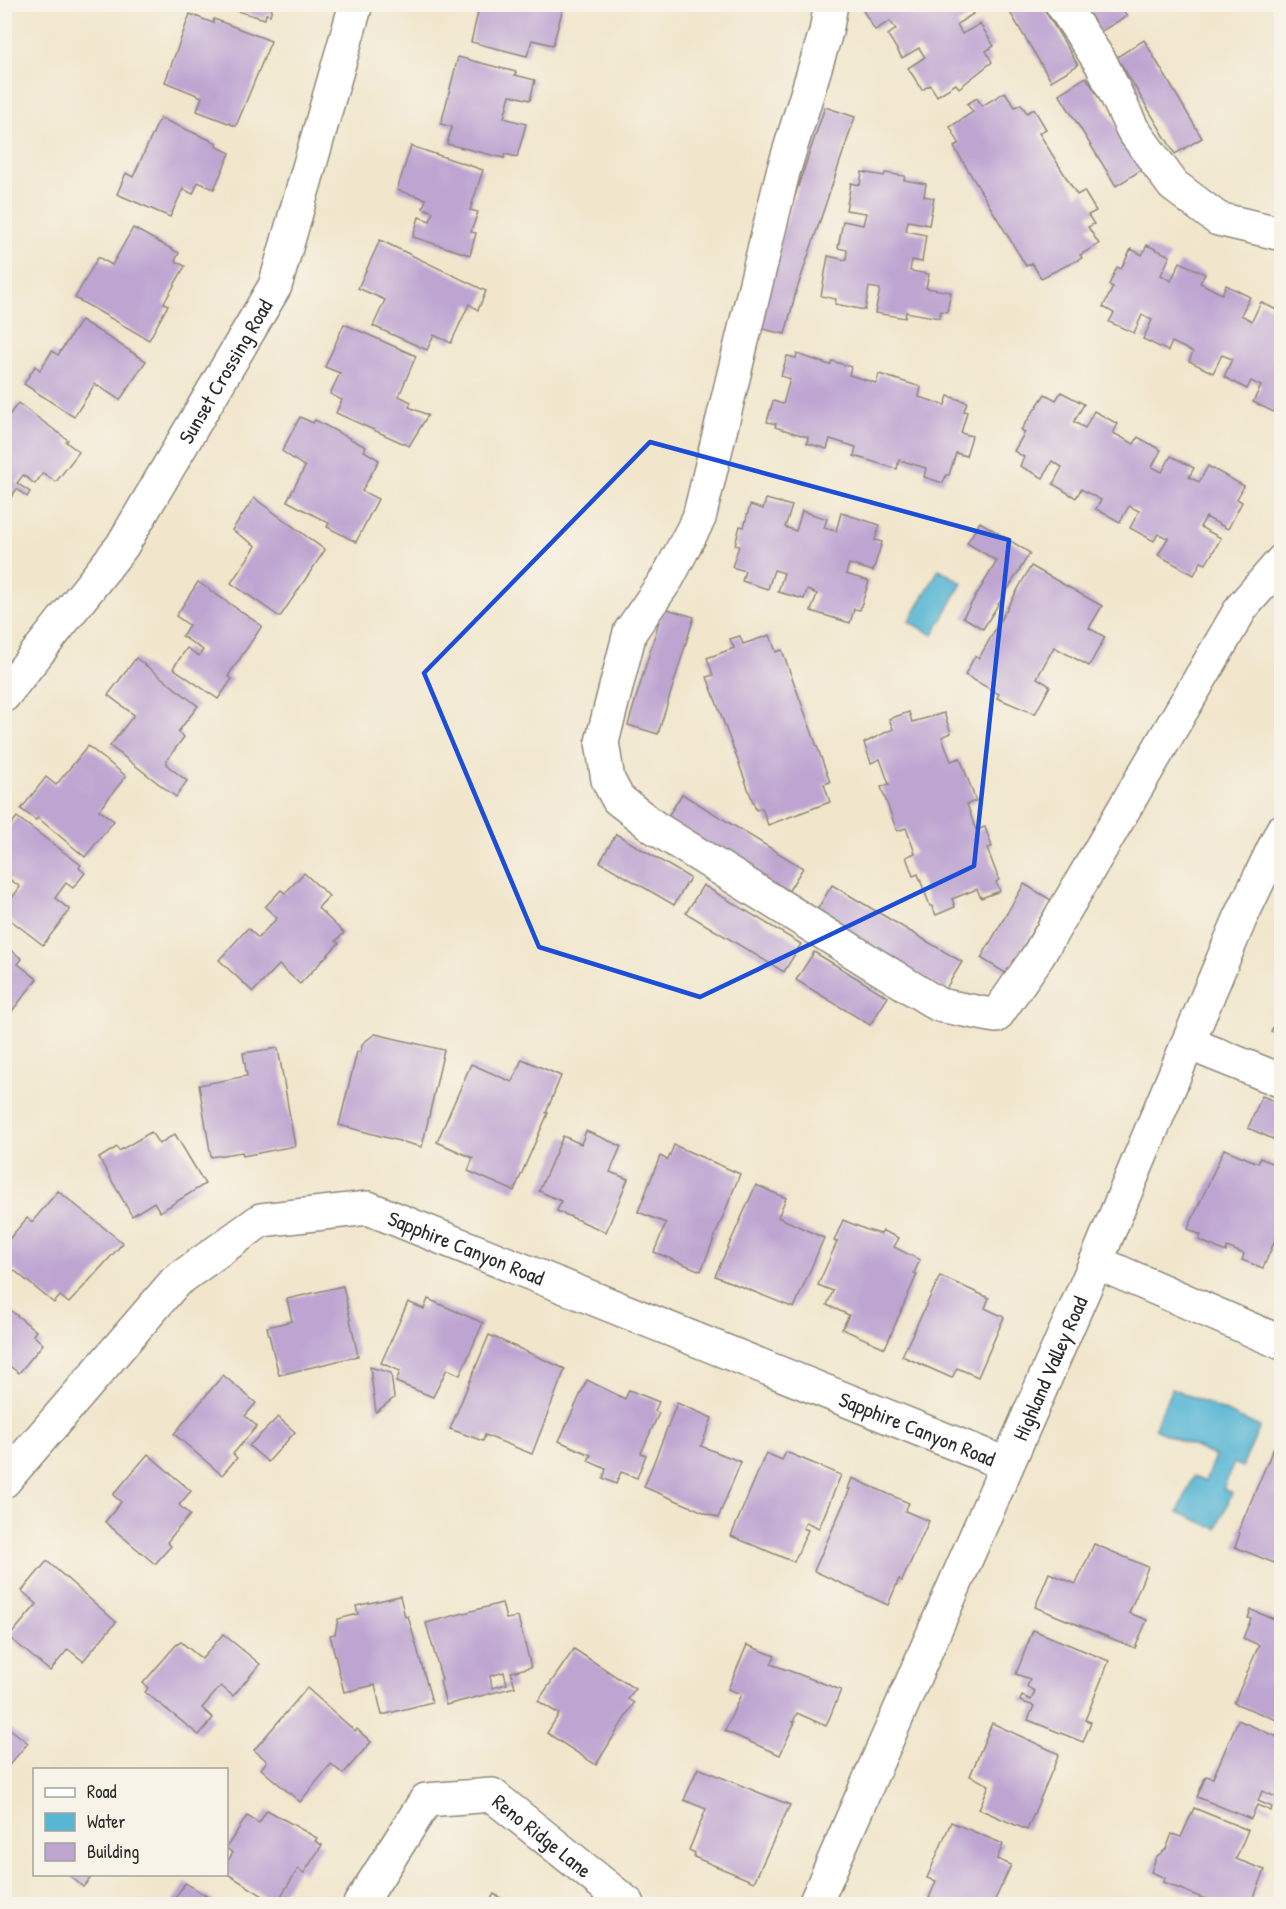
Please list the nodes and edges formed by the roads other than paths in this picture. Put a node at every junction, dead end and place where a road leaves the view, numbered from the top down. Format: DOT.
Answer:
graph roads {
  1 [pos="356,4"];
  2 [pos="831,4"];
  3 [pos="1062,4"];
  4 [pos="1281,234"];
  5 [pos="1281,561"];
  6 [pos="4,695"];
  7 [pos="1281,831"];
  8 [pos="1188,1043"];
  9 [pos="1281,1081"];
  10 [pos="1096,1262"];
  11 [pos="1281,1343"];
  12 [pos="1006,1464"];
  13 [pos="4,1481"];
  14 [pos="360,1905"];
  15 [pos="628,1905"];
  16 [pos="815,1905"];
  1 -- 6 [label="street, Sunset Crossing Road"];
  2 -- 5 [label="street"];
  3 -- 4 [label="street"];
  7 -- 8 [label="street, Highland Valley Road"];
  8 -- 9 [label="street"];
  8 -- 10 [label="street, Highland Valley Road"];
  10 -- 11 [label="street"];
  10 -- 12 [label="street, Highland Valley Road"];
  12 -- 13 [label="street, Sapphire Canyon Road"];
  12 -- 16 [label="street, Highland Valley Road"];
  14 -- 15 [label="street, Reno Ridge Lane"];
}
